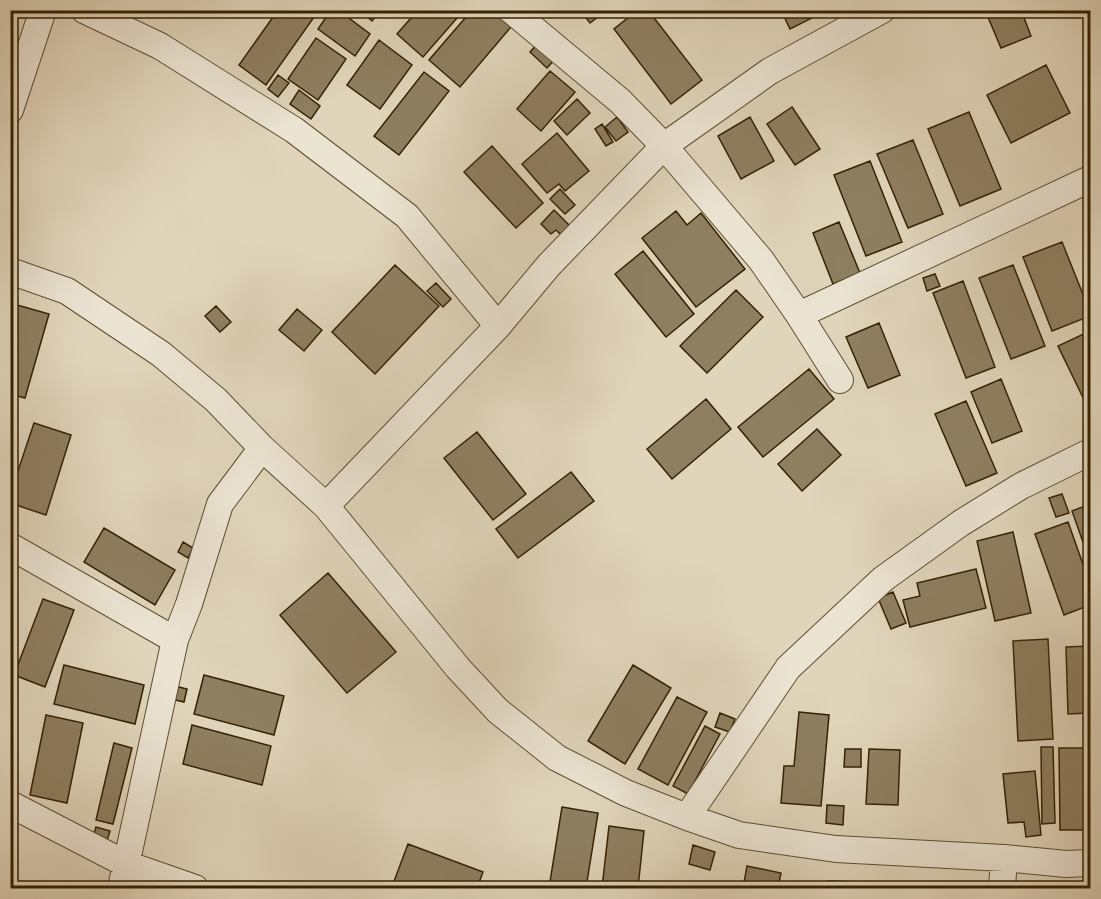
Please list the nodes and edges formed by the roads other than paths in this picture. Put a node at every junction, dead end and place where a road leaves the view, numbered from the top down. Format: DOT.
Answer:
graph roads {
  1 [pos="43,10"];
  2 [pos="84,10"];
  3 [pos="511,10"];
  4 [pos="882,10"];
  5 [pos="10,110"];
  6 [pos="664,146"];
  7 [pos="1090,179"];
  8 [pos="10,271"];
  9 [pos="799,315"];
  10 [pos="498,326"];
  11 [pos="840,381"];
  12 [pos="262,448"];
  13 [pos="1090,452"];
  14 [pos="326,506"];
  15 [pos="10,546"];
  16 [pos="175,640"];
  17 [pos="10,804"];
  18 [pos="687,817"];
  19 [pos="1004,858"];
  20 [pos="1090,863"];
  21 [pos="123,876"];
  22 [pos="195,888"];
  23 [pos="1002,888"];
  1 -- 5 [label="street"];
  2 -- 10 [label="street"];
  3 -- 6 [label="street"];
  4 -- 6 [label="street"];
  6 -- 9 [label="street"];
  6 -- 10 [label="street"];
  7 -- 9 [label="street"];
  8 -- 12 [label="street"];
  9 -- 11 [label="street"];
  10 -- 14 [label="street"];
  12 -- 14 [label="street"];
  12 -- 16 [label="street"];
  13 -- 18 [label="street"];
  14 -- 18 [label="street"];
  15 -- 16 [label="street"];
  16 -- 21 [label="street"];
  17 -- 21 [label="street"];
  18 -- 19 [label="street"];
  19 -- 20 [label="street"];
  19 -- 23 [label="street"];
  21 -- 22 [label="street"];
}
